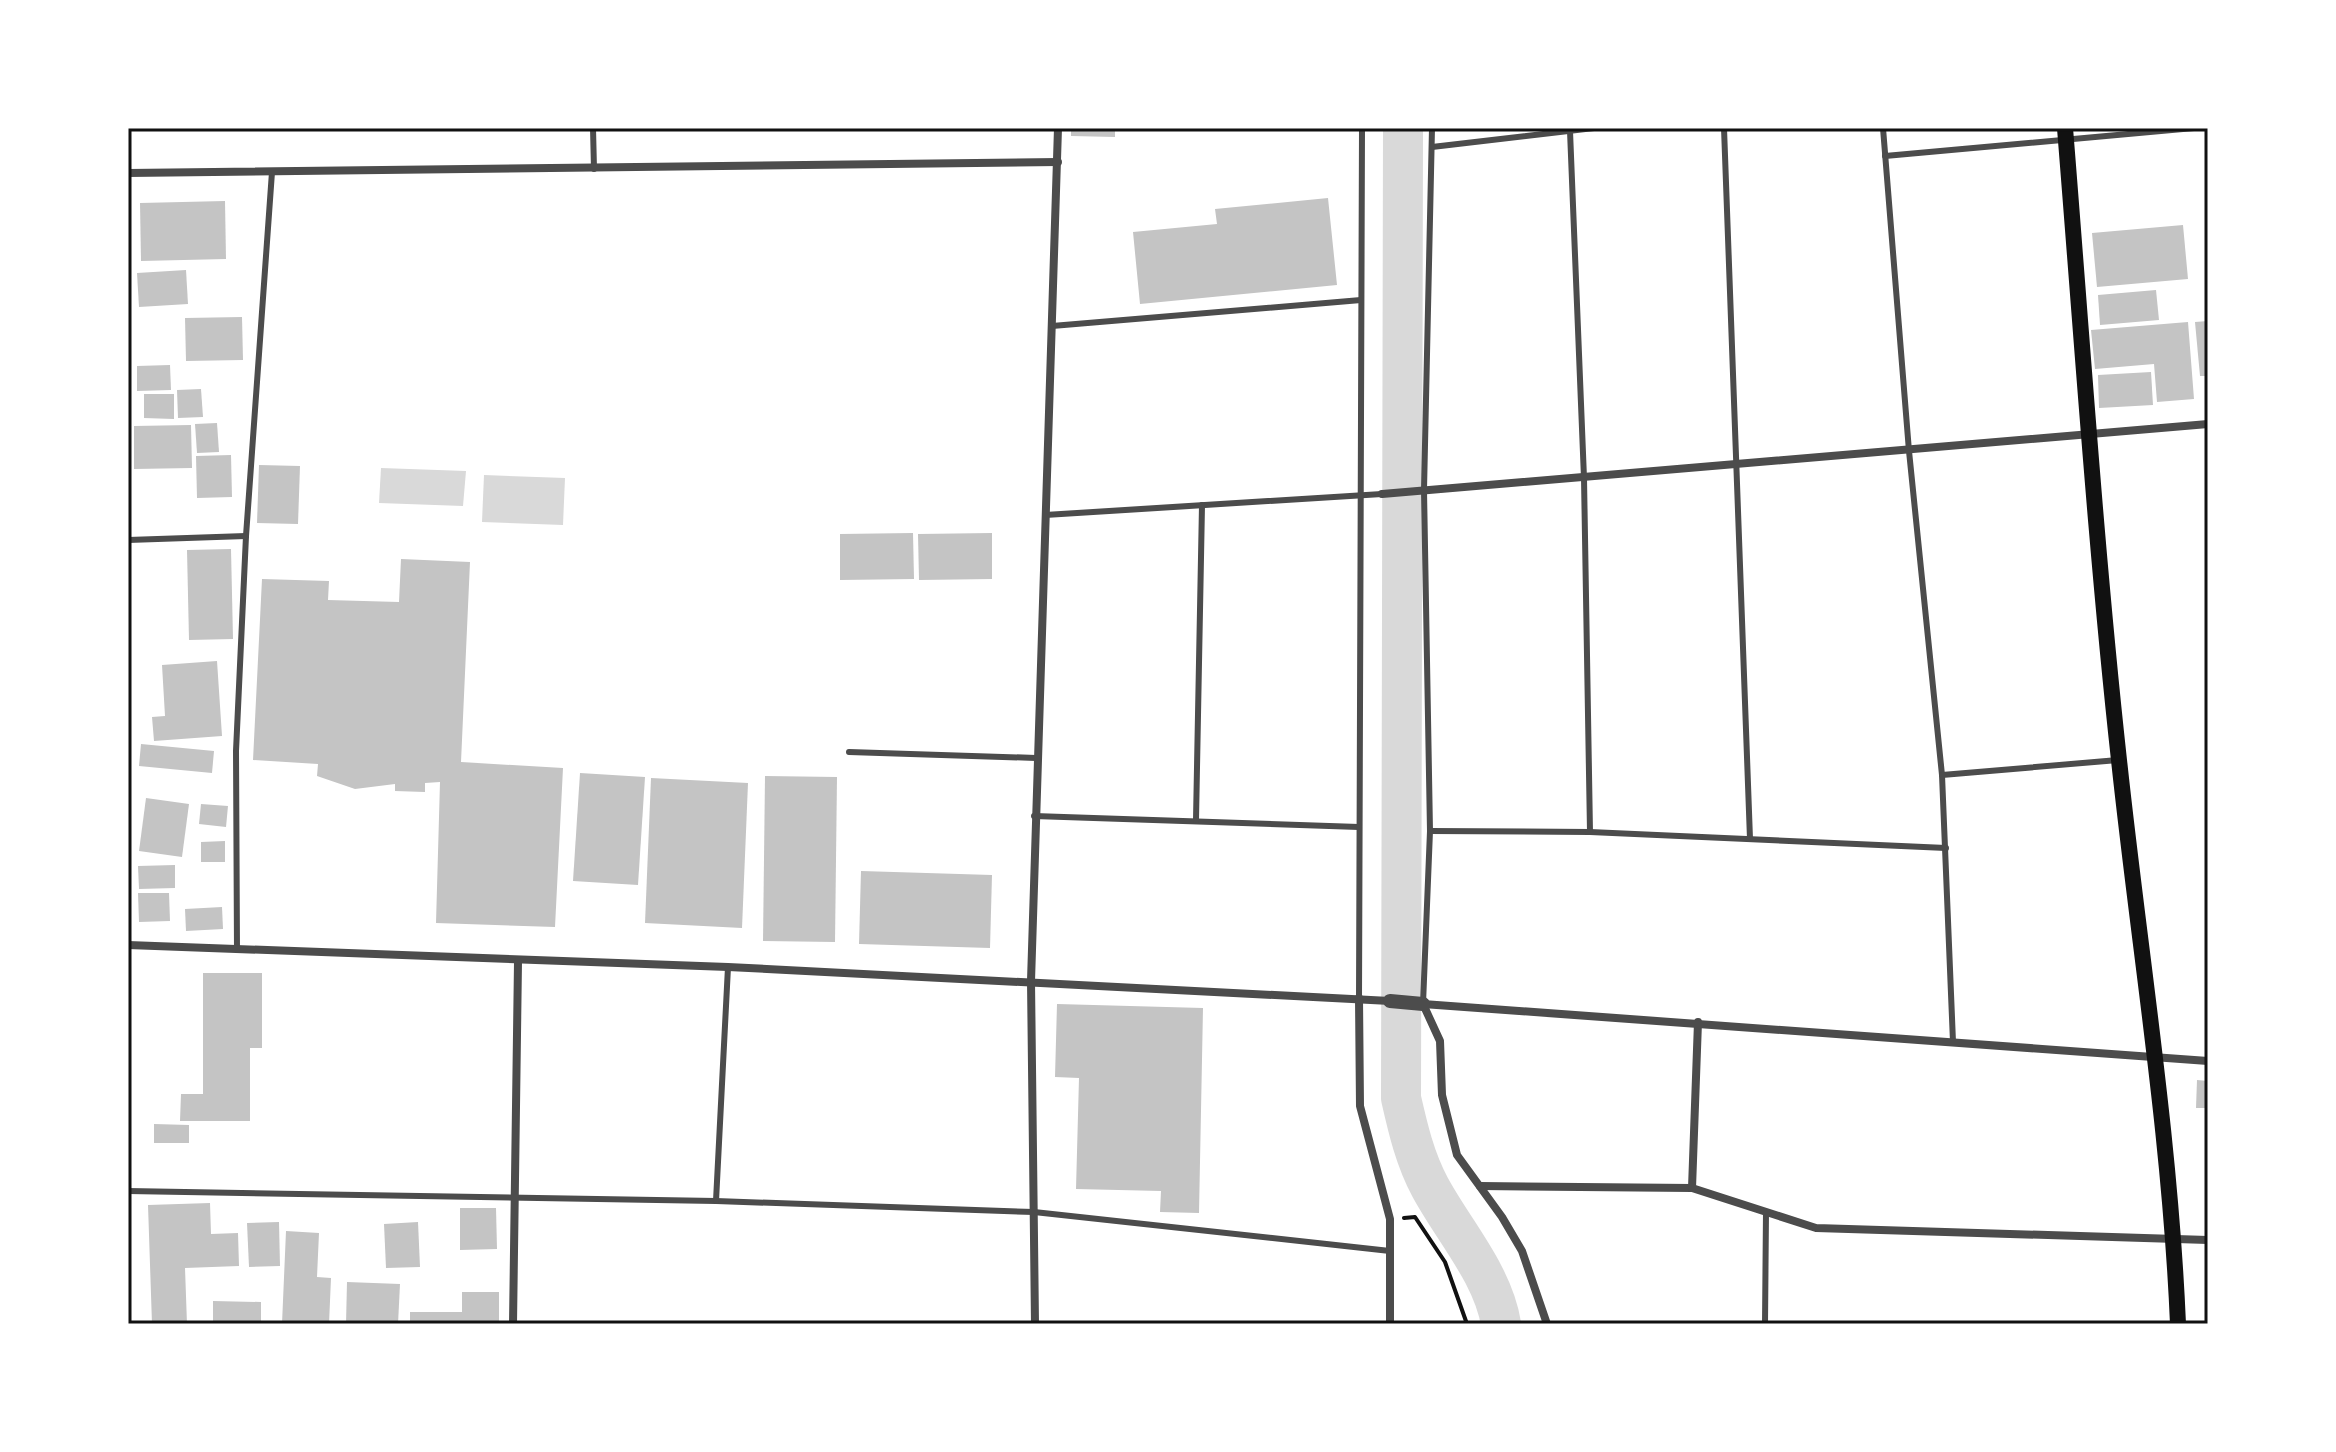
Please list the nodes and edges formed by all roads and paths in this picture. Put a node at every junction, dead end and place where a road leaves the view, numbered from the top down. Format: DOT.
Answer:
graph roads {
  1 [pos="593,128"];
  2 [pos="1058,128"];
  3 [pos="1362,128"];
  4 [pos="1432,128"];
  5 [pos="1594,128"];
  6 [pos="1724,128"];
  7 [pos="1883,128"];
  8 [pos="2194,128"];
  9 [pos="1570,131"];
  10 [pos="2066,134"];
  11 [pos="1432,147"];
  12 [pos="1885,156"];
  13 [pos="1058,162"];
  14 [pos="594,169"];
  15 [pos="272,172"];
  16 [pos="128,173"];
  17 [pos="1361,300"];
  18 [pos="1052,326"];
  19 [pos="2208,424"];
  20 [pos="2089,434"];
  21 [pos="1909,451"];
  22 [pos="1736,464"];
  23 [pos="1584,478"];
  24 [pos="1424,490"];
  25 [pos="1382,494"];
  26 [pos="1361,495"];
  27 [pos="1202,505"];
  28 [pos="1045,515"];
  29 [pos="246,536"];
  30 [pos="128,540"];
  31 [pos="849,752"];
  32 [pos="1036,758"];
  33 [pos="2119,760"];
  34 [pos="1942,775"];
  35 [pos="1034,816"];
  36 [pos="1196,820"];
  37 [pos="1359,827"];
  38 [pos="1430,831"];
  39 [pos="1590,832"];
  40 [pos="1750,839"];
  41 [pos="1946,848"];
  42 [pos="128,945"];
  43 [pos="237,950"];
  44 [pos="518,962"];
  45 [pos="728,967"];
  46 [pos="1031,981"];
  47 [pos="1359,998"];
  48 [pos="1390,1001"];
  49 [pos="1423,1004"];
  50 [pos="1698,1022"];
  51 [pos="1953,1042"];
  52 [pos="2157,1057"];
  53 [pos="2208,1061"];
  54 [pos="1480,1186"];
  55 [pos="1692,1188"];
  56 [pos="128,1191"];
  57 [pos="516,1198"];
  58 [pos="716,1201"];
  59 [pos="1034,1212"];
  60 [pos="1766,1212"];
  61 [pos="1390,1219"];
  62 [pos="2174,1238"];
  63 [pos="2208,1240"];
  64 [pos="1390,1251"];
  65 [pos="513,1324"];
  66 [pos="1035,1324"];
  67 [pos="1390,1324"];
  68 [pos="1467,1324"];
  69 [pos="1547,1324"];
  70 [pos="1765,1324"];
  71 [pos="2178,1324"];
  1 -- 14 [label="lane"];
  2 -- 13 [label="street"];
  3 -- 17 [label="lane"];
  4 -- 11 [label="lane"];
  5 -- 9 [label="lane"];
  6 -- 22 [label="lane"];
  7 -- 12 [label="lane"];
  8 -- 10 [label="lane"];
  9 -- 11 [label="lane"];
  9 -- 23 [label="lane"];
  10 -- 12 [label="lane"];
  10 -- 20 [label="main road"];
  11 -- 24 [label="lane"];
  12 -- 21 [label="lane"];
  13 -- 14 [label="street"];
  13 -- 18 [label="street"];
  14 -- 15 [label="street"];
  15 -- 16 [label="street"];
  15 -- 29 [label="lane"];
  17 -- 18 [label="lane"];
  17 -- 26 [label="lane"];
  18 -- 28 [label="street"];
  19 -- 20 [label="street"];
  20 -- 21 [label="street"];
  20 -- 33 [label="main road"];
  21 -- 22 [label="street"];
  21 -- 34 [label="lane"];
  22 -- 23 [label="street"];
  22 -- 40 [label="lane"];
  23 -- 24 [label="street"];
  23 -- 39 [label="lane"];
  24 -- 25 [label="street"];
  24 -- 38 [label="lane"];
  25 -- 26 [label="lane"];
  26 -- 27 [label="lane"];
  26 -- 37 [label="lane"];
  27 -- 28 [label="lane"];
  27 -- 36 [label="lane"];
  28 -- 32 [label="street"];
  29 -- 30 [label="lane"];
  29 -- 43 [label="lane"];
  31 -- 32 [label="lane"];
  32 -- 35 [label="street"];
  33 -- 34 [label="lane"];
  33 -- 52 [label="main road"];
  34 -- 41 [label="lane"];
  35 -- 36 [label="lane"];
  35 -- 46 [label="street"];
  36 -- 37 [label="lane"];
  37 -- 47 [label="lane"];
  38 -- 39 [label="lane"];
  38 -- 49 [label="lane"];
  39 -- 40 [label="lane"];
  40 -- 41 [label="lane"];
  41 -- 51 [label="lane"];
  42 -- 43 [label="street"];
  43 -- 44 [label="street"];
  44 -- 45 [label="street"];
  44 -- 57 [label="street"];
  45 -- 46 [label="street"];
  45 -- 58 [label="lane"];
  46 -- 47 [label="street"];
  46 -- 59 [label="street"];
  47 -- 48 [label="street"];
  47 -- 61 [label="street"];
  48 -- 49 [label="street"];
  49 -- 50 [label="street"];
  49 -- 54 [label="street"];
  50 -- 51 [label="street"];
  50 -- 55 [label="street"];
  51 -- 52 [label="street"];
  52 -- 53 [label="street"];
  52 -- 62 [label="main road"];
  54 -- 55 [label="street"];
  54 -- 69 [label="street"];
  55 -- 60 [label="street"];
  56 -- 57 [label="lane"];
  57 -- 58 [label="lane"];
  57 -- 65 [label="street"];
  58 -- 59 [label="lane"];
  59 -- 64 [label="lane"];
  59 -- 66 [label="street"];
  60 -- 62 [label="street"];
  60 -- 70 [label="lane"];
  61 -- 64 [label="street"];
  61 -- 68 [label="path"];
  62 -- 63 [label="street"];
  62 -- 71 [label="main road"];
  64 -- 67 [label="street"];
}
